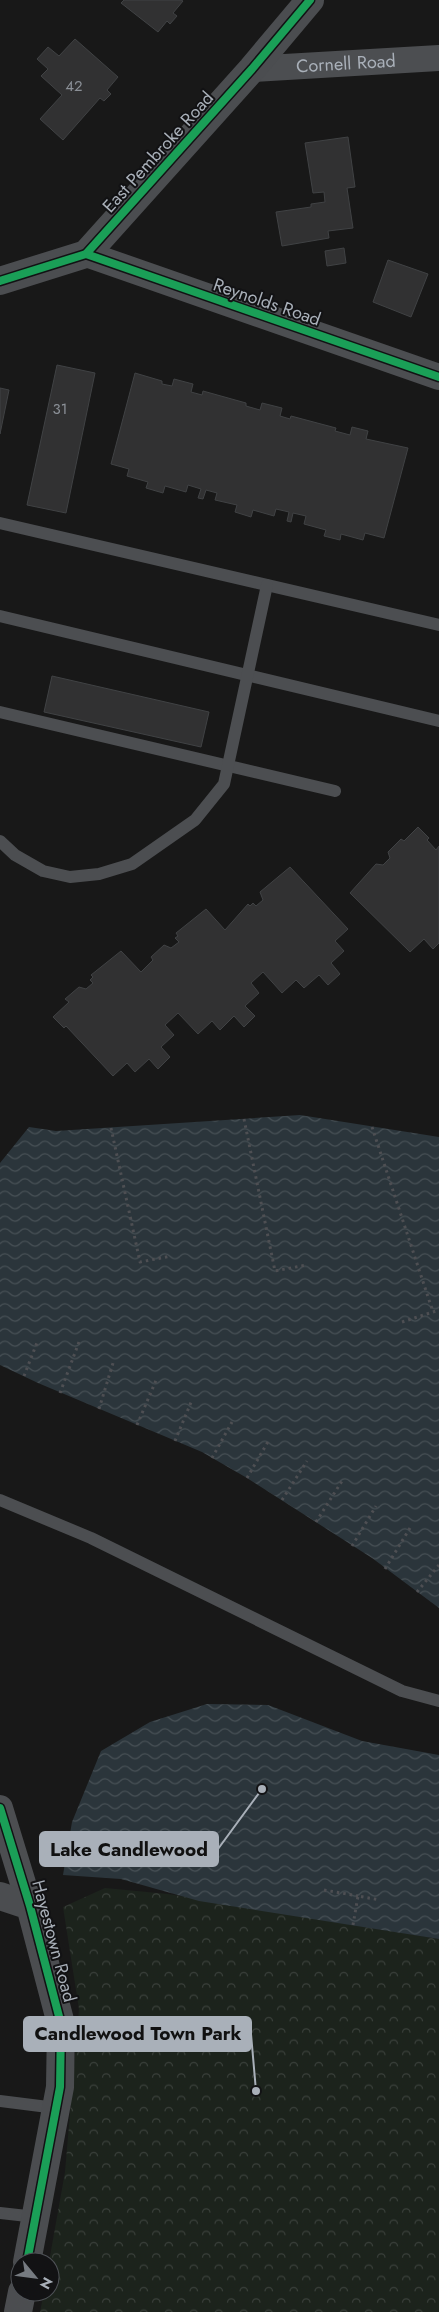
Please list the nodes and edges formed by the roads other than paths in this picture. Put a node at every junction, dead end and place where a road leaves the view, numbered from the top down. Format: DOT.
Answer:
graph roads {
  1 [pos="310,0"];
  2 [pos="439,58"];
  3 [pos="252,69"];
  4 [pos="86,254"];
  5 [pos="0,281"];
  6 [pos="439,377"];
  7 [pos="0,523"];
  8 [pos="267,585"];
  9 [pos="0,616"];
  10 [pos="439,625"];
  11 [pos="247,675"];
  12 [pos="0,712"];
  13 [pos="439,721"];
  14 [pos="228,766"];
  15 [pos="335,791"];
  16 [pos="0,841"];
  17 [pos="0,1500"];
  18 [pos="439,1701"];
  19 [pos="0,1808"];
  20 [pos="0,1896"];
  21 [pos="30,1906"];
  22 [pos="0,2101"];
  23 [pos="56,2108"];
  24 [pos="0,2213"];
  25 [pos="36,2217"];
  26 [pos="29,2252"];
  1 -- 3 [label="street, East Pembroke Road"];
  2 -- 3 [label="street, Cornell Road"];
  3 -- 4 [label="street, East Pembroke Road"];
  4 -- 5 [label="street"];
  4 -- 6 [label="street, Reynolds Road"];
  7 -- 8 [label="lane"];
  8 -- 10 [label="lane"];
  8 -- 11 [label="lane"];
  9 -- 11 [label="lane"];
  11 -- 13 [label="lane"];
  11 -- 14 [label="lane"];
  12 -- 14 [label="lane"];
  14 -- 15 [label="lane"];
  14 -- 16 [label="lane"];
  17 -- 18 [label="lane"];
  19 -- 21 [label="street, Hayestown Road"];
  20 -- 21 [label="street"];
  21 -- 23 [label="street, Hayestown Road"];
  22 -- 23 [label="lane"];
  23 -- 25 [label="street, Hayestown Road"];
  24 -- 25 [label="lane"];
  25 -- 26 [label="street, Hayestown Road"];
}
